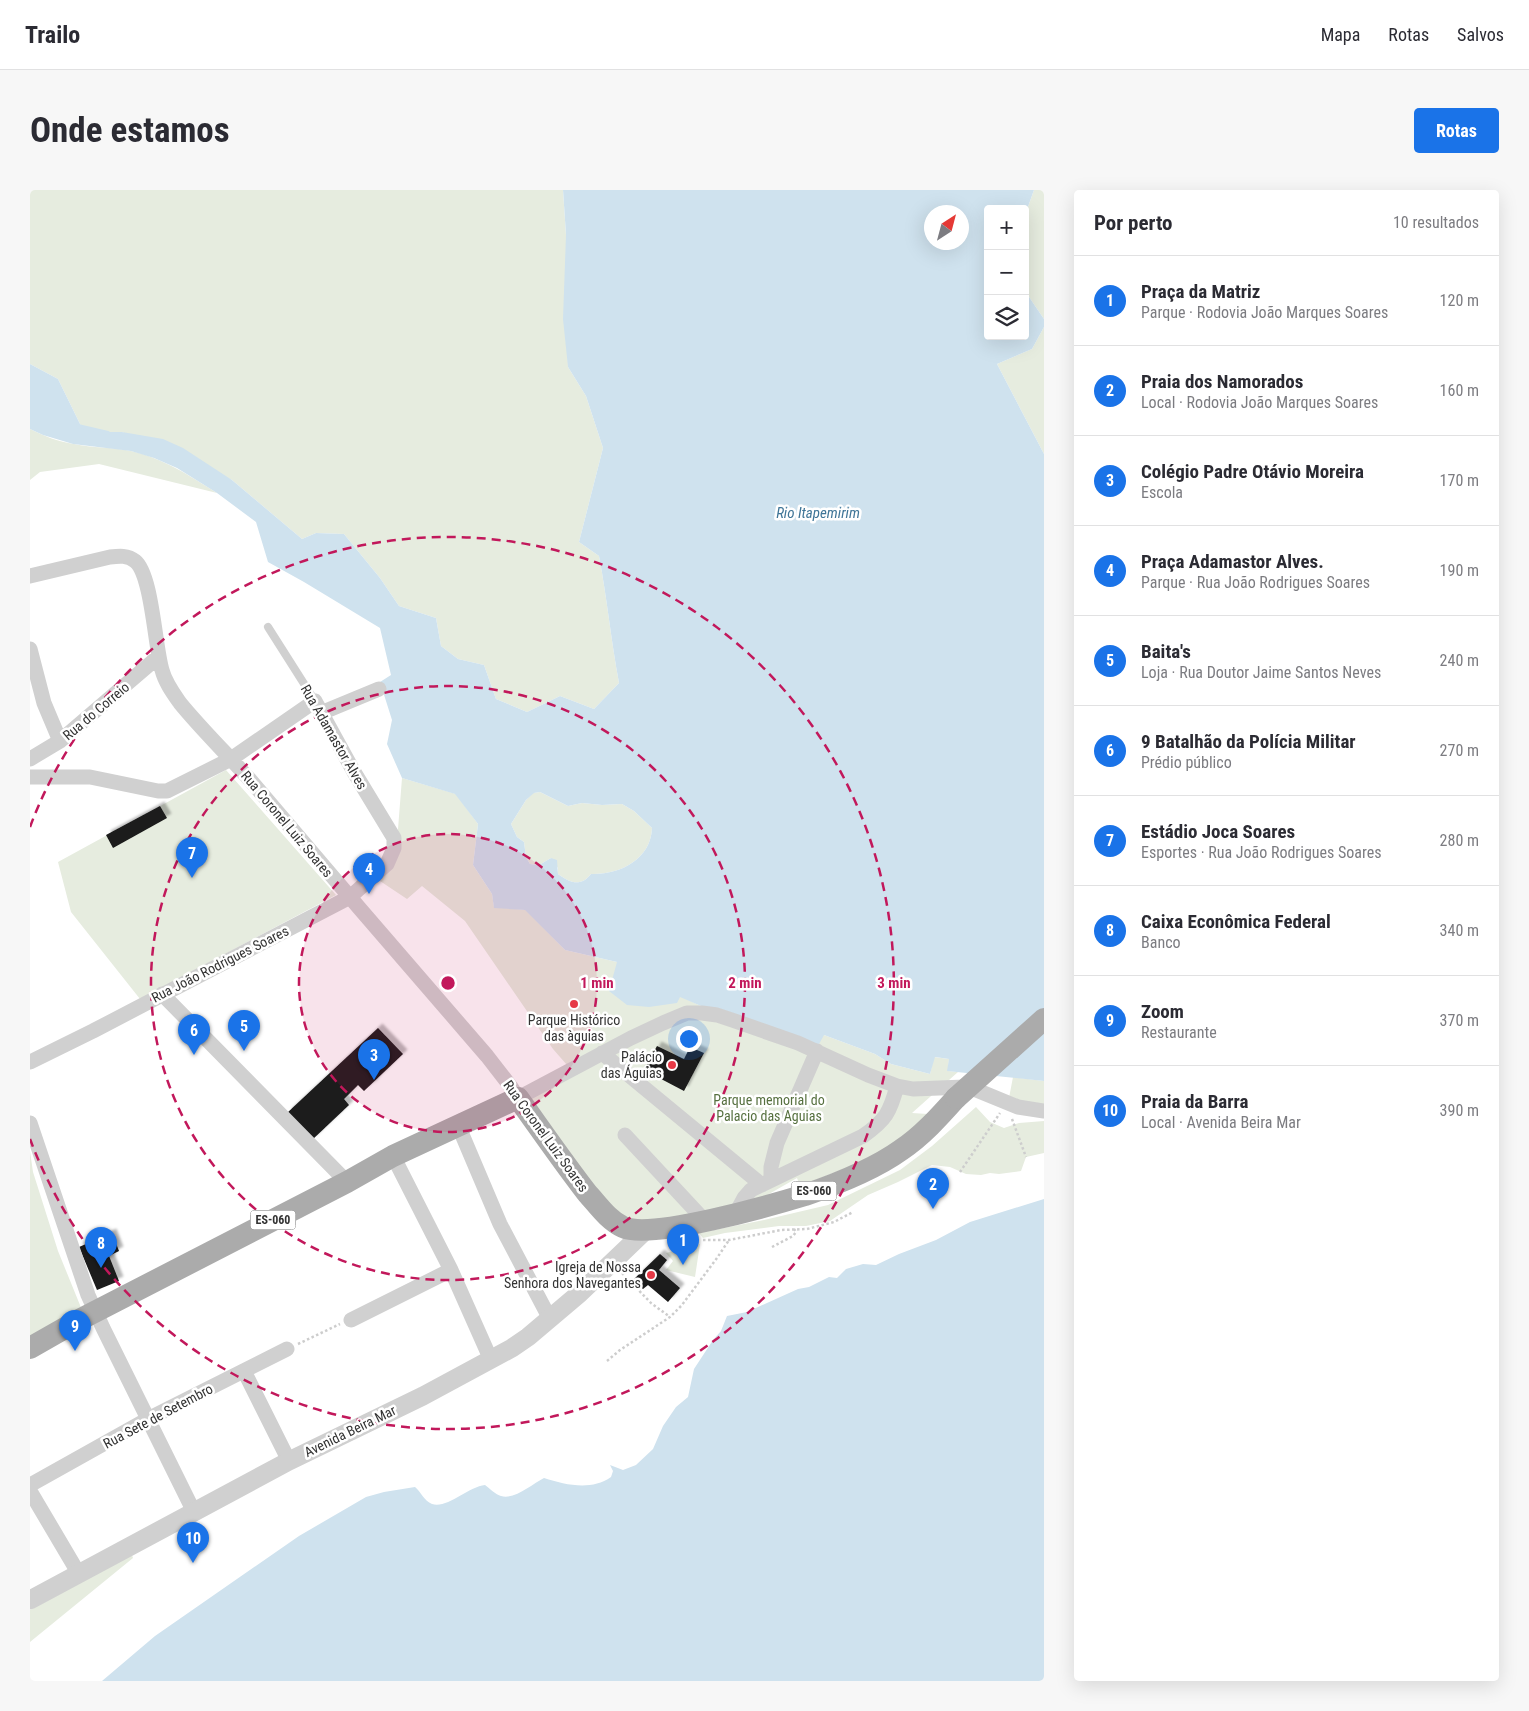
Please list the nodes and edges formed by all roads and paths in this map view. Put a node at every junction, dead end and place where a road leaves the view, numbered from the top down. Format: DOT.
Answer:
graph roads {
  1 [pos="30,576"];
  2 [pos="268,627"];
  3 [pos="30,649"];
  4 [pos="158,657"];
  5 [pos="379,689"];
  6 [pos="318,707"];
  7 [pos="60,741"];
  8 [pos="30,759"];
  9 [pos="231,759"];
  10 [pos="30,777"];
  11 [pos="394,848"];
  12 [pos="350,897"];
  13 [pos="162,994"];
  14 [pos="1044,1019"];
  15 [pos="818,1051"];
  16 [pos="602,1053"];
  17 [pos="30,1062"];
  18 [pos="897,1086"];
  19 [pos="518,1098"];
  20 [pos="1006,1104"];
  21 [pos="1044,1110"];
  22 [pos="30,1123"];
  23 [pos="458,1125"];
  24 [pos="625,1135"];
  25 [pos="393,1156"];
  26 [pos="1026,1157"];
  27 [pos="960,1172"];
  28 [pos="347,1182"];
  29 [pos="767,1182"];
  30 [pos="853,1212"];
  31 [pos="736,1213"];
  32 [pos="697,1223"];
  33 [pos="647,1229"];
  34 [pos="794,1229"];
  35 [pos="729,1240"];
  36 [pos="772,1247"];
  37 [pos="612,1264"];
  38 [pos="450,1270"];
  39 [pos="96,1312"];
  40 [pos="550,1318"];
  41 [pos="670,1318"];
  42 [pos="351,1320"];
  43 [pos="30,1348"];
  44 [pos="287,1349"];
  45 [pos="491,1360"];
  46 [pos="607,1361"];
  47 [pos="244,1370"];
  48 [pos="148,1419"];
  49 [pos="289,1461"];
  50 [pos="30,1485"];
  51 [pos="30,1491"];
  52 [pos="194,1512"];
  53 [pos="79,1574"];
  54 [pos="30,1600"];
  1 -- 4 [label="street, Rua Coronel Luiz Soares"];
  2 -- 6 [label="lane, Rua Adamastor Alves"];
  3 -- 7 [label="street"];
  4 -- 7 [label="street, Rua do Correio"];
  4 -- 9 [label="street, Rua Coronel Luiz Soares"];
  5 -- 6 [label="street"];
  6 -- 9 [label="street"];
  6 -- 11 [label="street, Rua Adamastor Alves"];
  7 -- 8 [label="street, Rua do Correio"];
  9 -- 10 [label="street"];
  9 -- 12 [label="street, Rua Coronel Luiz Soares"];
  11 -- 12 [label="street, Rua João Rodrigues Soares"];
  12 -- 13 [label="street, Rua João Rodrigues Soares"];
  12 -- 19 [label="street, Rua Coronel Luiz Soares"];
  13 -- 17 [label="street, Rua João Rodrigues Soares"];
  13 -- 28 [label="street"];
  14 -- 31 [label="main road, ES-060, bridge"];
  15 -- 16 [label="street"];
  15 -- 18 [label="street"];
  15 -- 29 [label="street"];
  16 -- 19 [label="street"];
  16 -- 29 [label="street"];
  18 -- 20 [label="street"];
  18 -- 29 [label="street"];
  19 -- 23 [label="main road, ES-060"];
  19 -- 33 [label="main road, Rua Coronel Luiz Soares / ES-060"];
  20 -- 21 [label="street"];
  20 -- 26 [label="path"];
  20 -- 27 [label="path"];
  22 -- 39 [label="street"];
  23 -- 25 [label="main road, ES-060"];
  23 -- 40 [label="street"];
  24 -- 32 [label="street"];
  25 -- 28 [label="main road, ES-060"];
  25 -- 38 [label="street"];
  28 -- 39 [label="main road, ES-060"];
  29 -- 31 [label="street"];
  30 -- 34 [label="path"];
  31 -- 32 [label="main road, ES-060"];
  32 -- 33 [label="main road, ES-060"];
  32 -- 35 [label="path"];
  33 -- 37 [label="street, Avenida Beira Mar"];
  34 -- 35 [label="path"];
  34 -- 36 [label="path"];
  35 -- 41 [label="path"];
  37 -- 40 [label="street, Avenida Beira Mar"];
  37 -- 41 [label="path"];
  38 -- 42 [label="street"];
  38 -- 45 [label="street"];
  39 -- 43 [label="main road, ES-060"];
  39 -- 48 [label="street"];
  40 -- 45 [label="street, Avenida Beira Mar"];
  41 -- 46 [label="path"];
  42 -- 44 [label="path"];
  44 -- 47 [label="street, Rua Sete de Setembro"];
  45 -- 49 [label="street, Avenida Beira Mar"];
  47 -- 48 [label="street, Rua Sete de Setembro"];
  47 -- 49 [label="street"];
  48 -- 50 [label="street, Rua Sete de Setembro"];
  48 -- 52 [label="street"];
  49 -- 52 [label="street, Avenida Beira Mar"];
  51 -- 53 [label="street"];
  52 -- 53 [label="street, Avenida Beira Mar"];
  53 -- 54 [label="street, Avenida Beira Mar"];
}
